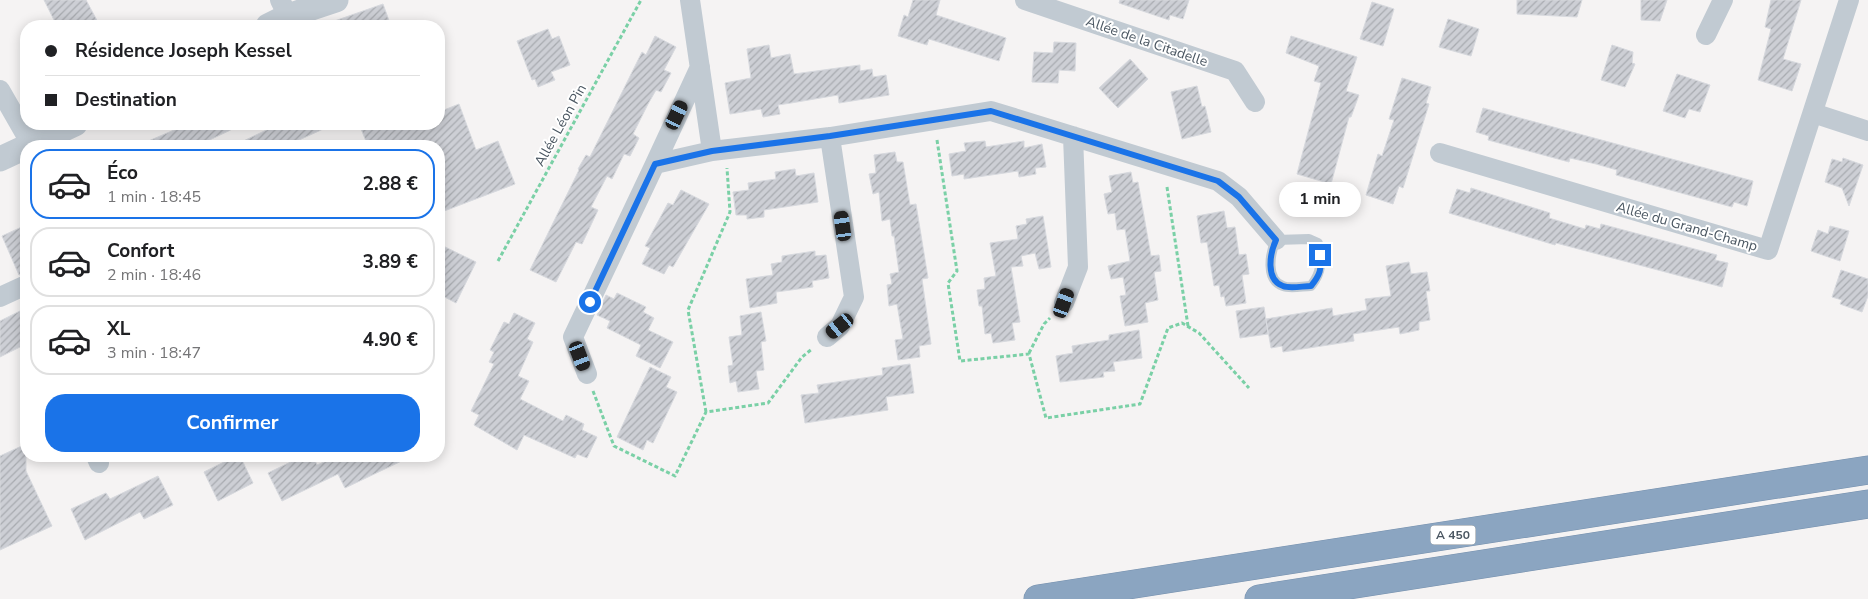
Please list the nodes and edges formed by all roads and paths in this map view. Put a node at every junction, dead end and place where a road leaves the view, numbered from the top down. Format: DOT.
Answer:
graph roads {
  1 [pos="336,0"];
  2 [pos="641,0"];
  3 [pos="690,0"];
  4 [pos="1025,0"];
  5 [pos="1723,0"];
  6 [pos="1849,0"];
  7 [pos="279,14"];
  8 [pos="1706,36"];
  9 [pos="700,67"];
  10 [pos="0,90"];
  11 [pos="1255,102"];
  12 [pos="1813,113"];
  13 [pos="20,118"];
  14 [pos="934,120"];
  15 [pos="64,130"];
  16 [pos="1868,131"];
  17 [pos="830,136"];
  18 [pos="1074,136"];
  19 [pos="45,140"];
  20 [pos="20,151"];
  21 [pos="719,151"];
  22 [pos="1440,153"];
  23 [pos="0,159"];
  24 [pos="655,164"];
  25 [pos="1163,164"];
  26 [pos="1276,240"];
  27 [pos="498,261"];
  28 [pos="20,288"];
  29 [pos="0,297"];
  30 [pos="1064,303"];
  31 [pos="1188,326"];
  32 [pos="827,337"];
  33 [pos="1029,354"];
  34 [pos="587,374"];
  35 [pos="1249,388"];
  36 [pos="706,412"];
  37 [pos="1868,470"];
  38 [pos="1868,504"];
  39 [pos="1038,599"];
  40 [pos="1259,599"];
  1 -- 7 [label="street"];
  2 -- 27 [label="path, Allée Léon Pin"];
  3 -- 9 [label="street"];
  4 -- 11 [label="street, Allée de la Citadelle"];
  5 -- 8 [label="street"];
  6 -- 12 [label="street, Allée du Grand-Champ"];
  9 -- 21 [label="street"];
  9 -- 24 [label="street"];
  10 -- 13 [label="street"];
  12 -- 16 [label="street"];
  12 -- 22 [label="street, Allée du Grand-Champ"];
  14 -- 17 [label="street"];
  14 -- 18 [label="street"];
  14 -- 33 [label="path"];
  15 -- 19 [label="street"];
  17 -- 21 [label="street"];
  17 -- 32 [label="street"];
  18 -- 25 [label="street"];
  18 -- 30 [label="street"];
  20 -- 23 [label="street"];
  21 -- 24 [label="street"];
  21 -- 36 [label="path"];
  24 -- 34 [label="street"];
  25 -- 26 [label="street"];
  25 -- 31 [label="path"];
  26 -- 26 [label="lane"];
  28 -- 29 [label="street"];
  30 -- 33 [label="path"];
  31 -- 33 [label="path"];
  31 -- 35 [label="path"];
  32 -- 36 [label="path"];
  34 -- 36 [label="path"];
  37 -- 39 [label="highway, A 450"];
  38 -- 40 [label="highway, A 450"];
}
